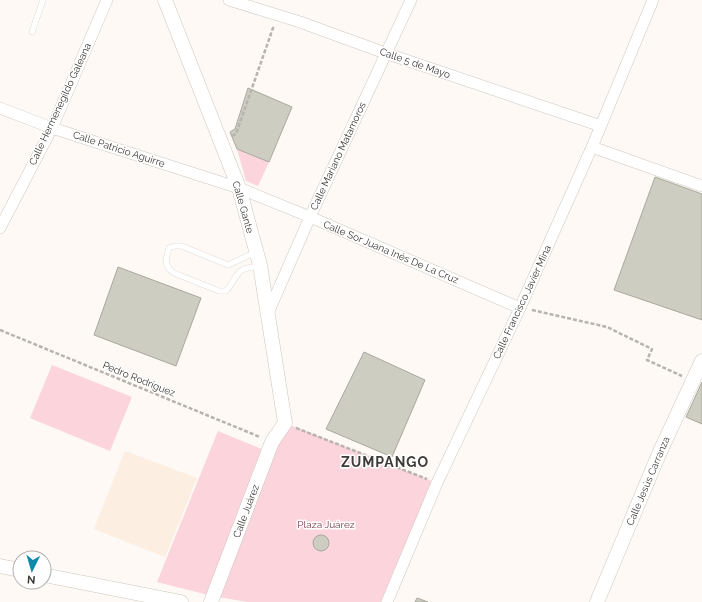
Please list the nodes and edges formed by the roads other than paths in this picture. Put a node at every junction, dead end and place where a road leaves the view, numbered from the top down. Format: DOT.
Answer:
graph roads {
  1 [pos="43,0"];
  2 [pos="107,0"];
  3 [pos="165,0"];
  4 [pos="229,0"];
  5 [pos="411,0"];
  6 [pos="653,0"];
  7 [pos="32,32"];
  8 [pos="385,54"];
  9 [pos="0,108"];
  10 [pos="601,126"];
  11 [pos="52,128"];
  12 [pos="592,148"];
  13 [pos="702,186"];
  14 [pos="239,188"];
  15 [pos="310,217"];
  16 [pos="0,228"];
  17 [pos="258,259"];
  18 [pos="520,308"];
  19 [pos="268,313"];
  20 [pos="702,361"];
  21 [pos="285,423"];
  22 [pos="0,566"];
  23 [pos="12,568"];
  24 [pos="52,577"];
  25 [pos="144,599"];
  26 [pos="181,602"];
  27 [pos="211,602"];
  28 [pos="387,602"];
  29 [pos="597,602"];
  1 -- 7 [label="lane"];
  2 -- 11 [label="street, Calle Hermenegildo Galeana"];
  3 -- 14 [label="street, Calle Gante"];
  4 -- 8 [label="street, Calle 5 de Mayo"];
  5 -- 8 [label="street, Calle Mariano Matamoros"];
  6 -- 10 [label="street, Calle Francisco Javier Mina"];
  8 -- 10 [label="street, Calle 5 de Mayo"];
  8 -- 15 [label="street, Calle Mariano Matamoros"];
  9 -- 11 [label="street, Calle Patricio Aguirre"];
  10 -- 12 [label="street, Calle Francisco Javier Mina"];
  11 -- 14 [label="street, Calle Patricio Aguirre"];
  11 -- 16 [label="street, Calle Hermenegildo Galeana"];
  12 -- 13 [label="street"];
  12 -- 18 [label="street, Calle Francisco Javier Mina"];
  14 -- 15 [label="street, Calle Sor Juana Inés De La Cruz"];
  14 -- 17 [label="street, Calle Gante"];
  15 -- 18 [label="street, Calle Sor Juana Inés De La Cruz"];
  15 -- 19 [label="street, Calle Mariano Matamoros"];
  17 -- 17 [label="lane"];
  17 -- 19 [label="street, Calle Gante"];
  18 -- 28 [label="street, Calle Francisco Javier Mina"];
  19 -- 21 [label="street, Calle Gante"];
  20 -- 29 [label="street, Calle Jesús Carranza"];
  21 -- 27 [label="street, Calle Juárez"];
  22 -- 23 [label="street"];
  24 -- 25 [label="street"];
  25 -- 26 [label="street"];
}
